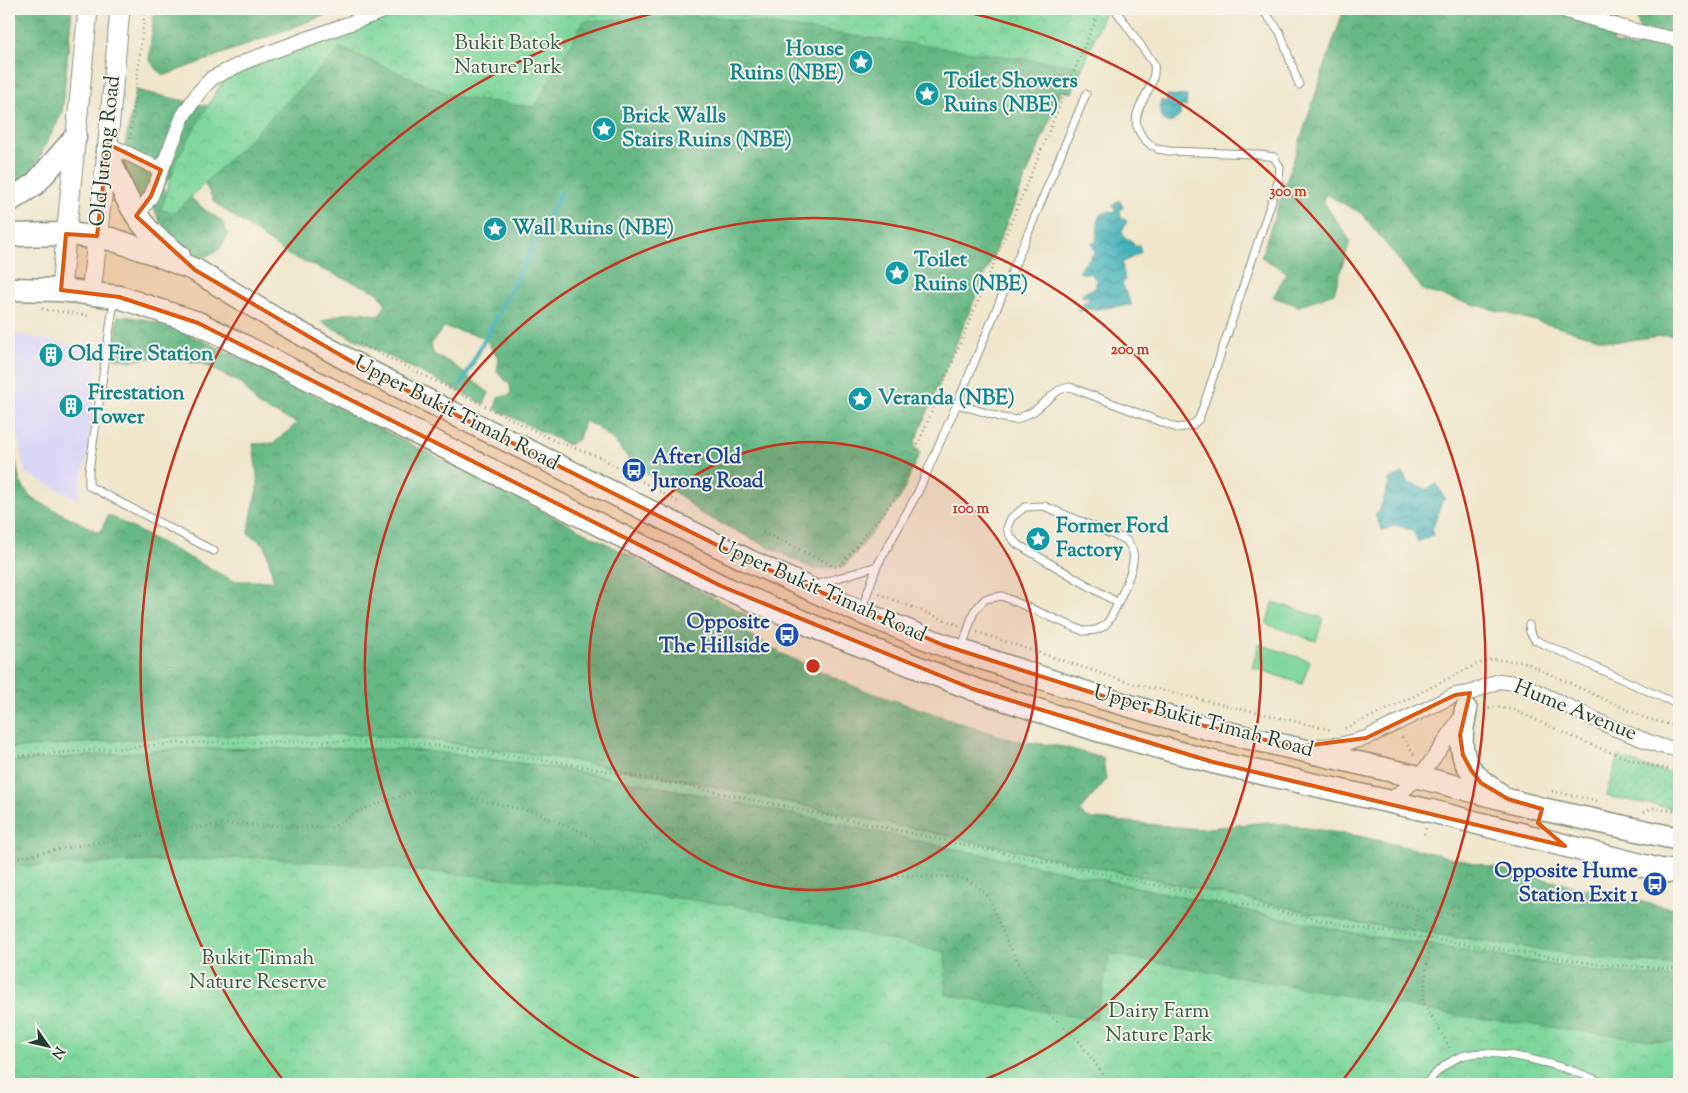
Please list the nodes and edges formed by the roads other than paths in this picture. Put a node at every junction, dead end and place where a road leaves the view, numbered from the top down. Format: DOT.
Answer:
graph roads {
  1 [pos="88,9"];
  2 [pos="120,9"];
  3 [pos="389,9"];
  4 [pos="1115,9"];
  5 [pos="1262,9"];
  6 [pos="1560,9"];
  7 [pos="1679,40"];
  8 [pos="1299,85"];
  9 [pos="1086,94"];
  10 [pos="75,138"];
  11 [pos="114,150"];
  12 [pos="161,170"];
  13 [pos="9,201"];
  14 [pos="136,213"];
  15 [pos="66,234"];
  16 [pos="9,235"];
  17 [pos="97,236"];
  18 [pos="195,270"];
  19 [pos="9,289"];
  20 [pos="61,290"];
  21 [pos="91,293"];
  22 [pos="114,297"];
  23 [pos="957,404"];
  24 [pos="528,451"];
  25 [pos="534,492"];
  26 [pos="214,551"];
  27 [pos="877,566"];
  28 [pos="807,588"];
  29 [pos="1118,602"];
  30 [pos="860,612"];
  31 [pos="1529,625"];
  32 [pos="952,648"];
  33 [pos="973,689"];
  34 [pos="1472,705"];
  35 [pos="1679,705"];
  36 [pos="1175,719"];
  37 [pos="1296,747"];
  38 [pos="1679,750"];
  39 [pos="1213,762"];
  40 [pos="1419,777"];
  41 [pos="1508,799"];
  42 [pos="1544,800"];
  43 [pos="1386,801"];
  44 [pos="1679,839"];
  45 [pos="1565,846"];
  46 [pos="1679,872"];
  47 [pos="1426,1084"];
  48 [pos="1606,1084"];
  1 -- 10 [label="main road, Old Jurong Road"];
  2 -- 11 [label="main road, Old Jurong Road"];
  3 -- 12 [label="street"];
  4 -- 23 [label="lane"];
  5 -- 8 [label="lane"];
  6 -- 7 [label="street"];
  9 -- 23 [label="lane"];
  10 -- 13 [label="highway"];
  10 -- 15 [label="main road, Old Jurong Road"];
  11 -- 12 [label="street"];
  11 -- 14 [label="highway"];
  11 -- 17 [label="main road, Old Jurong Road"];
  12 -- 14 [label="street"];
  14 -- 18 [label="highway"];
  15 -- 16 [label="highway, Upper Bukit Timah Road"];
  15 -- 17 [label="highway, Upper Bukit Timah Road"];
  15 -- 20 [label="main road, Old Jurong Road"];
  17 -- 18 [label="highway, Upper Bukit Timah Road"];
  17 -- 21 [label="main road, Old Jurong Road"];
  18 -- 24 [label="highway, Upper Bukit Timah Road"];
  19 -- 20 [label="highway, Upper Bukit Timah Road"];
  20 -- 21 [label="highway, Upper Bukit Timah Road"];
  21 -- 22 [label="highway, Upper Bukit Timah Road"];
  22 -- 25 [label="highway, Upper Bukit Timah Road"];
  22 -- 26 [label="lane"];
  23 -- 27 [label="lane"];
  24 -- 25 [label="highway"];
  24 -- 28 [label="highway, Upper Bukit Timah Road"];
  25 -- 33 [label="highway, Upper Bukit Timah Road"];
  27 -- 28 [label="lane"];
  27 -- 30 [label="lane"];
  28 -- 30 [label="highway, Upper Bukit Timah Road"];
  29 -- 29 [label="lane"];
  29 -- 32 [label="lane"];
  30 -- 32 [label="highway, Upper Bukit Timah Road"];
  31 -- 35 [label="lane"];
  32 -- 33 [label="highway"];
  32 -- 36 [label="highway, Upper Bukit Timah Road"];
  33 -- 39 [label="highway, Upper Bukit Timah Road"];
  34 -- 37 [label="street, Hume Avenue"];
  34 -- 38 [label="street, Hume Avenue"];
  34 -- 40 [label="street"];
  34 -- 41 [label="highway"];
  36 -- 37 [label="highway, Upper Bukit Timah Road"];
  36 -- 39 [label="highway"];
  37 -- 40 [label="highway, Upper Bukit Timah Road"];
  39 -- 43 [label="highway, Upper Bukit Timah Road"];
  40 -- 41 [label="highway, Upper Bukit Timah Road"];
  40 -- 43 [label="street"];
  41 -- 42 [label="highway, Upper Bukit Timah Road"];
  42 -- 44 [label="highway, Upper Bukit Timah Road"];
  42 -- 45 [label="highway"];
  43 -- 45 [label="highway, Upper Bukit Timah Road"];
  45 -- 46 [label="highway, Upper Bukit Timah Road"];
  47 -- 48 [label="lane"];
}
